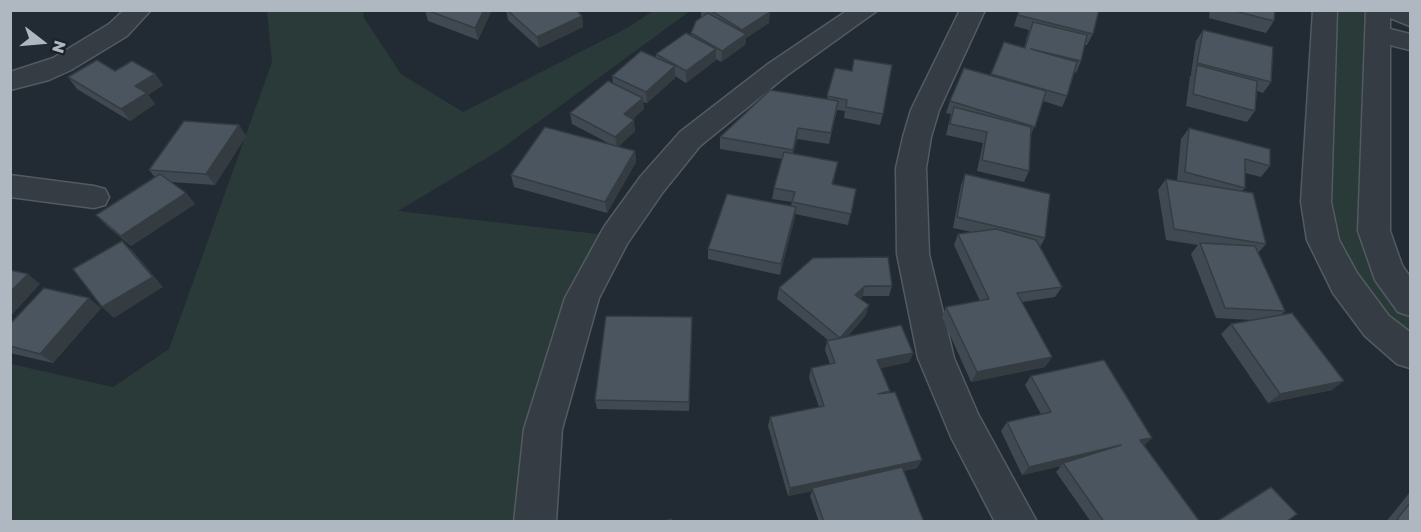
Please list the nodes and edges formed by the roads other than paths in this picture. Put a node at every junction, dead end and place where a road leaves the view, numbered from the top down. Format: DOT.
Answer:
graph roads {
  1 [pos="139,10"];
  2 [pos="866,10"];
  3 [pos="974,10"];
  4 [pos="1325,10"];
  5 [pos="1410,18"];
  6 [pos="1384,19"];
  7 [pos="1410,42"];
  8 [pos="10,81"];
  9 [pos="10,186"];
  10 [pos="94,197"];
  11 [pos="1410,302"];
  12 [pos="1410,353"];
  13 [pos="536,522"];
  14 [pos="1017,522"];
  1 -- 8 [label="street"];
  2 -- 13 [label="street"];
  3 -- 14 [label="street"];
  4 -- 12 [label="street"];
  5 -- 6 [label="street"];
  6 -- 7 [label="street"];
  6 -- 11 [label="street"];
  9 -- 10 [label="street"];
}
